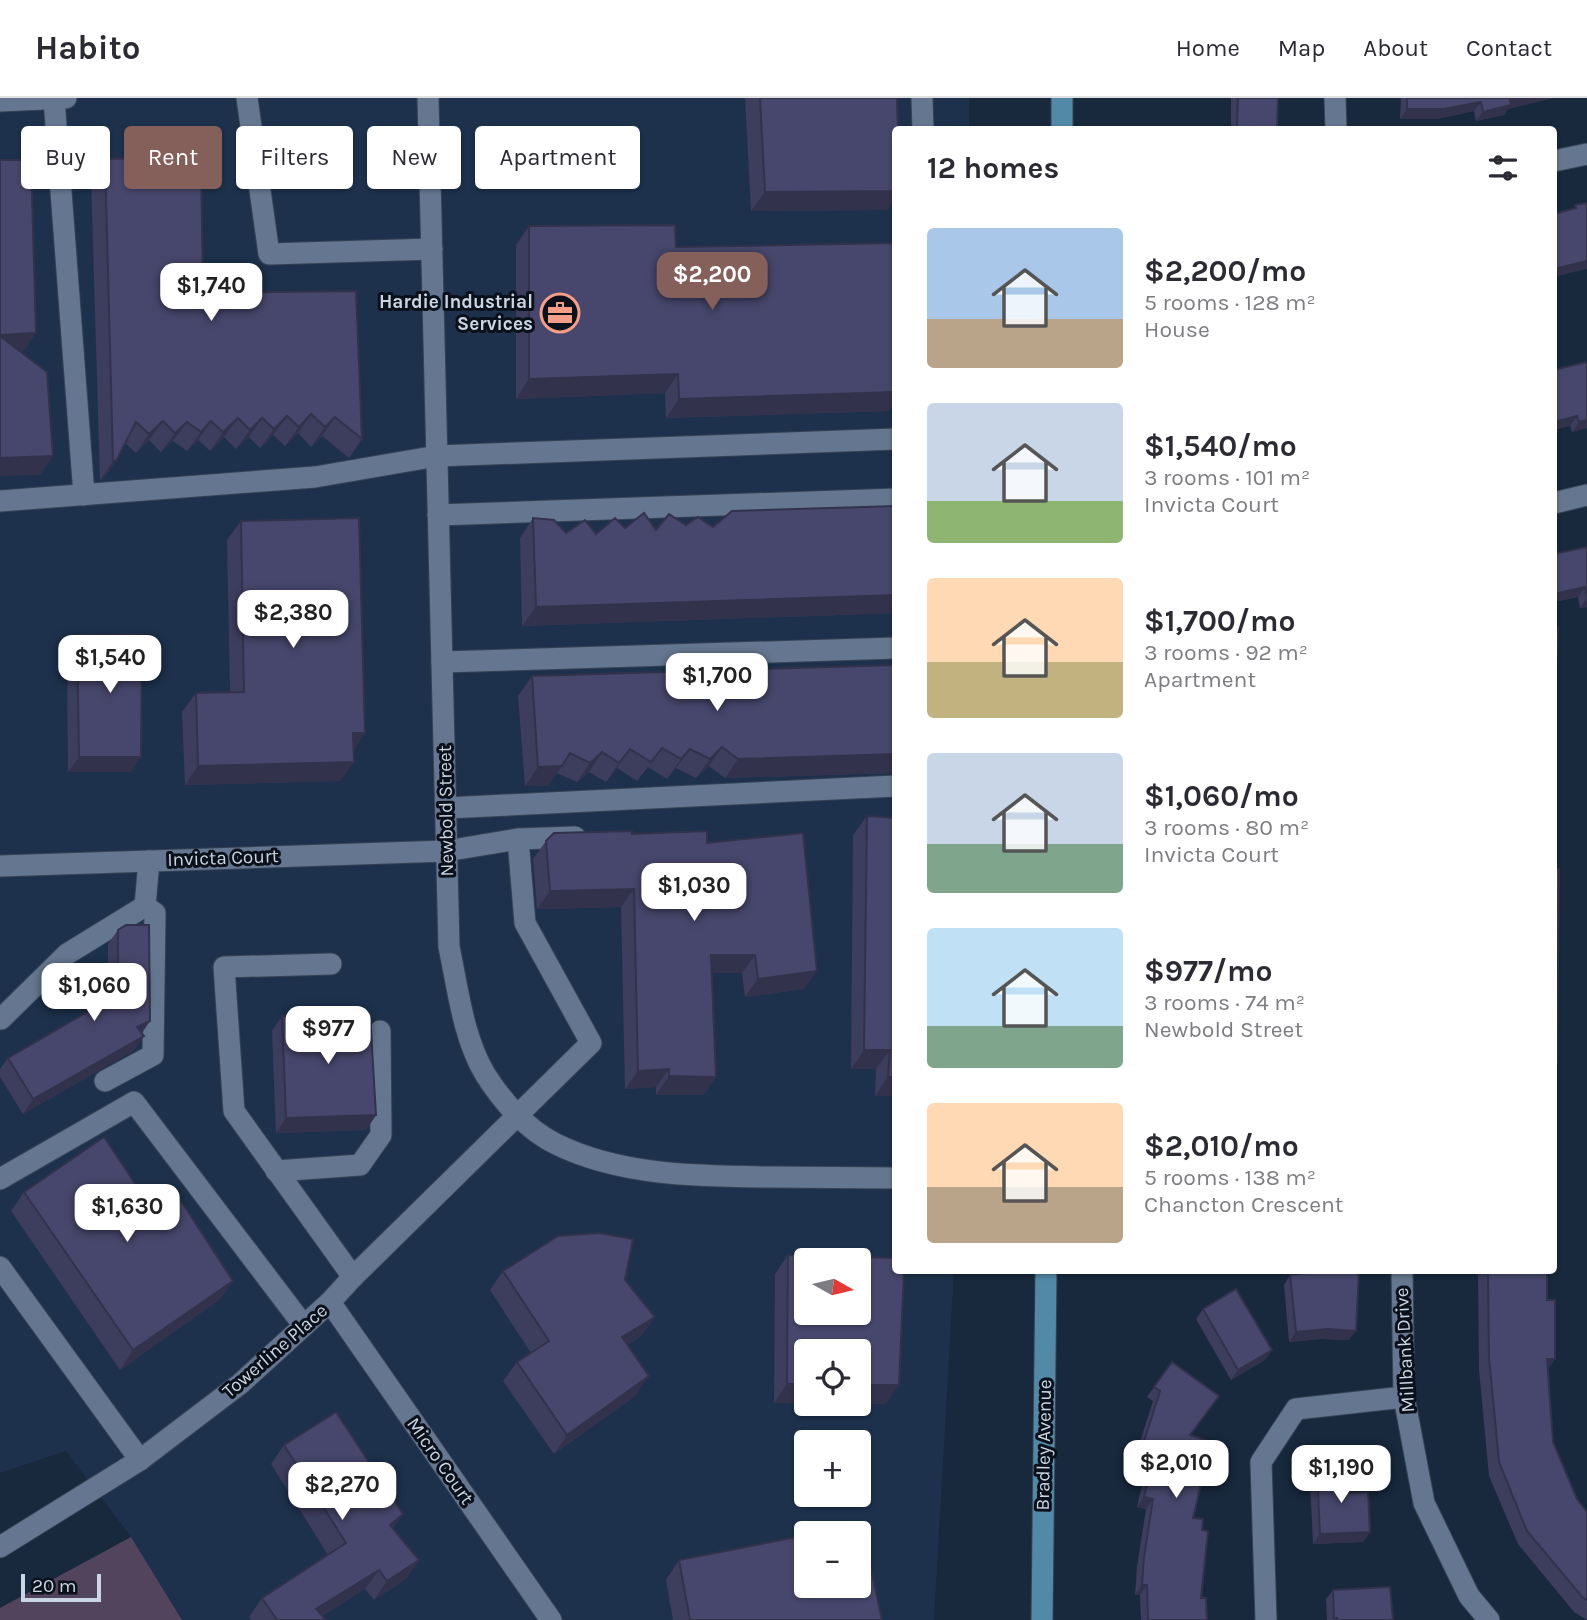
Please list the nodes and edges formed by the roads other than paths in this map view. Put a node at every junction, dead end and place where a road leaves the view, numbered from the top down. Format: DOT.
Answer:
graph roads {
  1 [pos="66,98"];
  2 [pos="247,98"];
  3 [pos="428,98"];
  4 [pos="922,98"];
  5 [pos="1062,98"];
  6 [pos="1335,98"];
  7 [pos="54,99"];
  8 [pos="0,101"];
  9 [pos="923,126"];
  10 [pos="1062,126"];
  11 [pos="1336,126"];
  12 [pos="1587,154"];
  13 [pos="1557,161"];
  14 [pos="432,249"];
  15 [pos="892,439"];
  16 [pos="437,456"];
  17 [pos="84,495"];
  18 [pos="1587,495"];
  19 [pos="892,499"];
  20 [pos="0,501"];
  21 [pos="1557,501"];
  22 [pos="439,515"];
  23 [pos="892,648"];
  24 [pos="442,662"];
  25 [pos="892,786"];
  26 [pos="446,808"];
  27 [pos="597,836"];
  28 [pos="518,839"];
  29 [pos="446,851"];
  30 [pos="149,861"];
  31 [pos="0,866"];
  32 [pos="145,906"];
  33 [pos="331,964"];
  34 [pos="0,1020"];
  35 [pos="380,1031"];
  36 [pos="105,1081"];
  37 [pos="517,1116"];
  38 [pos="276,1171"];
  39 [pos="892,1178"];
  40 [pos="0,1179"];
  41 [pos="0,1267"];
  42 [pos="1046,1274"];
  43 [pos="1402,1274"];
  44 [pos="353,1277"];
  45 [pos="330,1303"];
  46 [pos="304,1326"];
  47 [pos="1404,1397"];
  48 [pos="139,1461"];
  49 [pos="0,1547"];
  50 [pos="551,1620"];
  51 [pos="1042,1620"];
  52 [pos="1265,1620"];
  53 [pos="1489,1620"];
  1 -- 7 [label="street"];
  2 -- 14 [label="street"];
  3 -- 14 [label="street, Newbold Street"];
  4 -- 9 [label="street"];
  5 -- 10 [label="main road"];
  6 -- 11 [label="street"];
  7 -- 8 [label="street"];
  7 -- 17 [label="street"];
  12 -- 13 [label="street"];
  14 -- 16 [label="street, Newbold Street"];
  15 -- 16 [label="street"];
  16 -- 17 [label="street"];
  16 -- 22 [label="street, Newbold Street"];
  17 -- 20 [label="street"];
  18 -- 21 [label="street"];
  19 -- 22 [label="street"];
  22 -- 24 [label="street, Newbold Street"];
  23 -- 24 [label="street"];
  24 -- 26 [label="street, Newbold Street"];
  25 -- 26 [label="street"];
  26 -- 29 [label="street, Newbold Street"];
  27 -- 28 [label="street, Invicta Court"];
  28 -- 29 [label="street, Invicta Court"];
  28 -- 37 [label="street, Towerline Place"];
  29 -- 30 [label="street, Invicta Court"];
  29 -- 37 [label="street, Newbold Street"];
  30 -- 31 [label="street, Invicta Court"];
  30 -- 32 [label="street"];
  32 -- 34 [label="street"];
  32 -- 36 [label="street"];
  33 -- 38 [label="street"];
  35 -- 38 [label="street"];
  37 -- 39 [label="street, Newbold Street"];
  37 -- 44 [label="street, Towerline Place"];
  38 -- 44 [label="street"];
  40 -- 46 [label="street"];
  41 -- 48 [label="street"];
  42 -- 51 [label="main road, Bradley Avenue"];
  43 -- 47 [label="street, Millbank Drive"];
  44 -- 45 [label="street, Towerline Place"];
  45 -- 46 [label="street, Towerline Place"];
  45 -- 50 [label="street, Micro Court"];
  46 -- 48 [label="street, Towerline Place"];
  47 -- 52 [label="street"];
  47 -- 53 [label="street, Millbank Drive"];
  48 -- 49 [label="street, Towerline Place"];
}
